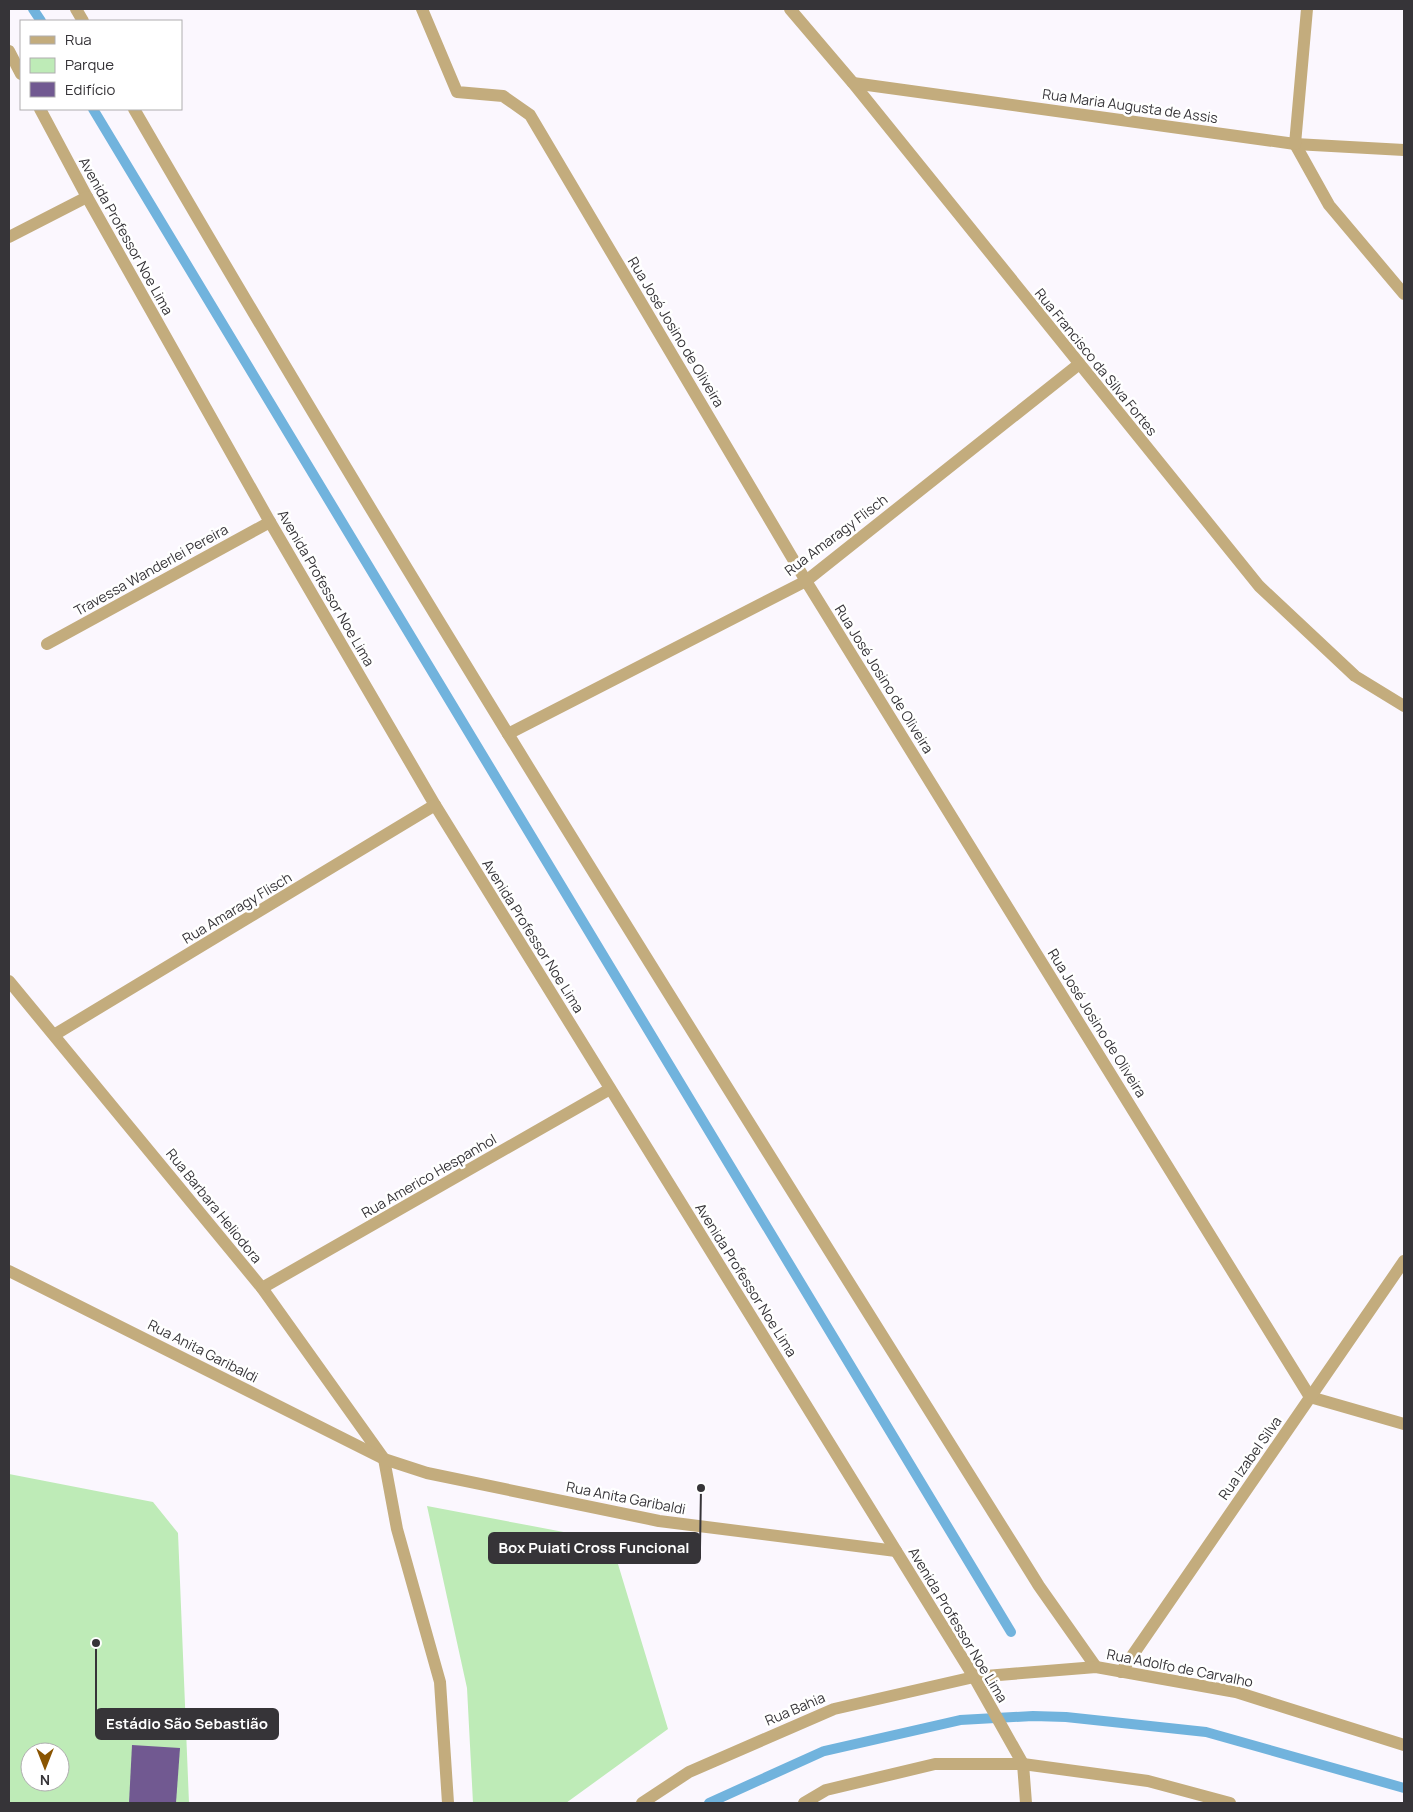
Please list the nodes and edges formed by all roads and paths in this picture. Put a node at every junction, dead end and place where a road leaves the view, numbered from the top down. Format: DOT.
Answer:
graph roads {
  1 [pos="76,9"];
  2 [pos="422,9"];
  3 [pos="790,9"];
  4 [pos="1307,9"];
  5 [pos="82,20"];
  6 [pos="9,51"];
  7 [pos="20,72"];
  8 [pos="852,83"];
  9 [pos="41,110"];
  10 [pos="135,110"];
  11 [pos="1295,144"];
  12 [pos="1404,150"];
  13 [pos="87,197"];
  14 [pos="9,237"];
  15 [pos="1404,294"];
  16 [pos="1078,364"];
  17 [pos="270,522"];
  18 [pos="806,580"];
  19 [pos="47,644"];
  20 [pos="1404,706"];
  21 [pos="508,734"];
  22 [pos="435,805"];
  23 [pos="9,981"];
  24 [pos="54,1035"];
  25 [pos="610,1089"];
  26 [pos="1404,1261"];
  27 [pos="9,1271"];
  28 [pos="262,1288"];
  29 [pos="1310,1397"];
  30 [pos="1404,1424"];
  31 [pos="384,1458"];
  32 [pos="896,1551"];
  33 [pos="1096,1667"];
  34 [pos="1121,1672"];
  35 [pos="974,1677"];
  36 [pos="1404,1745"];
  37 [pos="1024,1764"];
  38 [pos="448,1803"];
  39 [pos="642,1803"];
  40 [pos="804,1803"];
  41 [pos="1026,1803"];
  42 [pos="1230,1803"];
  1 -- 5 [label="street"];
  2 -- 18 [label="street, Rua José Josino de Oliveira"];
  3 -- 8 [label="street, Rua Francisco da Silva Fortes"];
  4 -- 11 [label="street"];
  6 -- 7 [label="street"];
  8 -- 11 [label="street, Rua Maria Augusta de Assis"];
  8 -- 16 [label="street, Rua Francisco da Silva Fortes"];
  9 -- 13 [label="street, Avenida Professor Noe Lima"];
  10 -- 21 [label="street"];
  11 -- 12 [label="street, Rua Maria Augusta de Assis"];
  11 -- 15 [label="street"];
  13 -- 14 [label="street"];
  13 -- 17 [label="street, Avenida Professor Noe Lima"];
  16 -- 18 [label="street, Rua Amaragy Flisch"];
  16 -- 20 [label="street, Rua Francisco da Silva Fortes"];
  17 -- 19 [label="street, Travessa Wanderlei Pereira"];
  17 -- 22 [label="street, Avenida Professor Noe Lima"];
  18 -- 21 [label="street, Rua Amaragy Flisch"];
  18 -- 29 [label="street, Rua José Josino de Oliveira"];
  21 -- 33 [label="street"];
  22 -- 24 [label="street, Rua Amaragy Flisch"];
  22 -- 25 [label="street, Avenida Professor Noe Lima"];
  23 -- 24 [label="street, Rua Barbara Heliodora"];
  24 -- 28 [label="street, Rua Barbara Heliodora"];
  25 -- 28 [label="street, Rua Americo Hespanhol"];
  25 -- 32 [label="street, Avenida Professor Noe Lima"];
  26 -- 29 [label="street, Rua Izabel Silva"];
  27 -- 31 [label="street, Rua Anita Garibaldi"];
  28 -- 31 [label="street, Rua Barbara Heliodora"];
  29 -- 30 [label="street"];
  29 -- 34 [label="street, Rua Izabel Silva"];
  31 -- 32 [label="street, Rua Anita Garibaldi"];
  31 -- 38 [label="street"];
  32 -- 35 [label="street, Avenida Professor Noe Lima"];
  33 -- 34 [label="street, Rua Adolfo de Carvalho"];
  33 -- 35 [label="street, Rua Adolfo de Carvalho"];
  34 -- 36 [label="street, Rua Adolfo de Carvalho"];
  35 -- 37 [label="street, Avenida Professor Noe Lima"];
  35 -- 39 [label="street, Rua Bahia"];
  37 -- 40 [label="street"];
  37 -- 41 [label="street"];
  37 -- 42 [label="street"];
}
